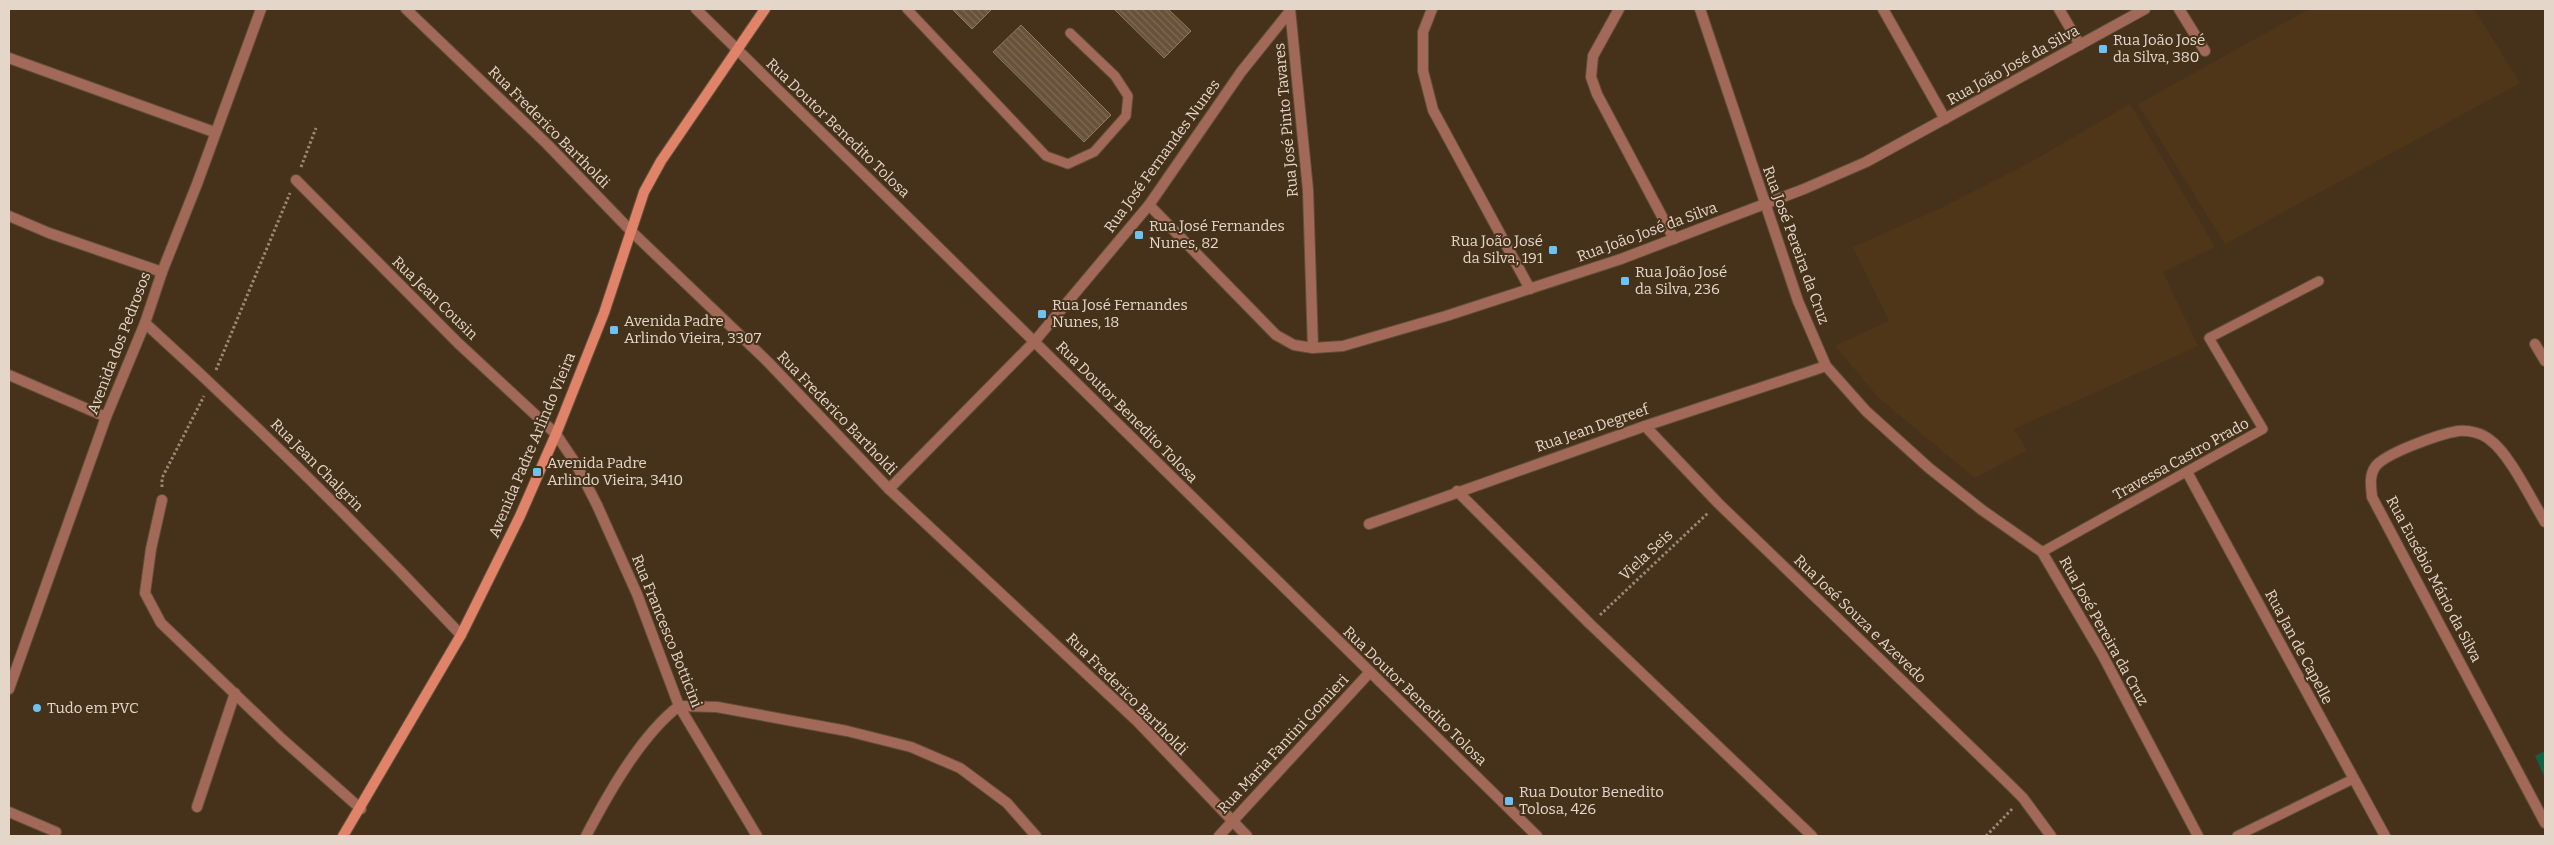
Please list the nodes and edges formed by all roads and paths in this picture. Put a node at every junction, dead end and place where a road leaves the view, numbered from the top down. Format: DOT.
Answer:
graph roads {
  1 [pos="261,9"];
  2 [pos="406,9"];
  3 [pos="696,9"];
  4 [pos="765,9"];
  5 [pos="907,9"];
  6 [pos="1432,9"];
  7 [pos="1619,9"];
  8 [pos="1700,9"];
  9 [pos="1883,9"];
  10 [pos="2059,9"];
  11 [pos="2145,9"];
  12 [pos="2179,9"];
  13 [pos="1290,10"];
  14 [pos="1070,33"];
  15 [pos="2080,45"];
  16 [pos="738,50"];
  17 [pos="2205,51"];
  18 [pos="9,58"];
  19 [pos="1945,120"];
  20 [pos="316,128"];
  21 [pos="214,132"];
  22 [pos="296,180"];
  23 [pos="1765,204"];
  24 [pos="1148,205"];
  25 [pos="9,216"];
  26 [pos="631,231"];
  27 [pos="1674,239"];
  28 [pos="162,272"];
  29 [pos="2319,281"];
  30 [pos="1530,288"];
  31 [pos="145,323"];
  32 [pos="1034,342"];
  33 [pos="2535,344"];
  34 [pos="1313,348"];
  35 [pos="2545,361"];
  36 [pos="1826,366"];
  37 [pos="9,375"];
  38 [pos="211,382"];
  39 [pos="106,417"];
  40 [pos="1645,426"];
  41 [pos="556,434"];
  42 [pos="2187,472"];
  43 [pos="889,489"];
  44 [pos="1458,491"];
  45 [pos="162,500"];
  46 [pos="1718,503"];
  47 [pos="2545,522"];
  48 [pos="1369,524"];
  49 [pos="2042,552"];
  50 [pos="1590,624"];
  51 [pos="461,635"];
  52 [pos="1370,672"];
  53 [pos="9,688"];
  54 [pos="235,693"];
  55 [pos="679,706"];
  56 [pos="2353,779"];
  57 [pos="2023,798"];
  58 [pos="197,807"];
  59 [pos="361,809"];
  60 [pos="9,812"];
  61 [pos="1232,822"];
  62 [pos="2545,823"];
  63 [pos="56,832"];
  64 [pos="342,836"];
  65 [pos="586,836"];
  66 [pos="757,836"];
  67 [pos="1036,836"];
  68 [pos="1219,836"];
  69 [pos="1246,836"];
  70 [pos="1537,836"];
  71 [pos="1812,836"];
  72 [pos="1986,836"];
  73 [pos="2051,836"];
  74 [pos="2198,836"];
  75 [pos="2237,836"];
  76 [pos="2385,836"];
  1 -- 21 [label="street, Avenida dos Pedrosos"];
  2 -- 26 [label="street, Rua Frederico Bartholdi"];
  3 -- 16 [label="street, Rua Doutor Benedito Tolosa"];
  4 -- 16 [label="main road, Avenida Padre Arlindo Vieira"];
  5 -- 14 [label="lane"];
  6 -- 30 [label="street"];
  7 -- 27 [label="street"];
  8 -- 23 [label="street, Rua José Pereira da Cruz"];
  9 -- 19 [label="street"];
  10 -- 15 [label="street"];
  11 -- 15 [label="street, Rua João José da Silva"];
  12 -- 17 [label="street"];
  13 -- 24 [label="street, Rua José Fernandes Nunes"];
  13 -- 34 [label="street, Rua José Pinto Tavares"];
  15 -- 19 [label="street, Rua João José da Silva"];
  16 -- 26 [label="main road, Avenida Padre Arlindo Vieira"];
  16 -- 32 [label="street, Rua Doutor Benedito Tolosa"];
  18 -- 21 [label="street"];
  19 -- 23 [label="street, Rua João José da Silva"];
  20 -- 22 [label="path"];
  21 -- 28 [label="street, Avenida dos Pedrosos"];
  22 -- 38 [label="path"];
  22 -- 41 [label="street, Rua Jean Cousin"];
  23 -- 27 [label="street, Rua João José da Silva"];
  23 -- 36 [label="street, Rua José Pereira da Cruz"];
  24 -- 32 [label="street, Rua José Fernandes Nunes"];
  24 -- 34 [label="street, Rua João José da Silva"];
  25 -- 28 [label="street"];
  26 -- 41 [label="main road, Avenida Padre Arlindo Vieira"];
  26 -- 43 [label="street, Rua Frederico Bartholdi"];
  27 -- 30 [label="street, Rua João José da Silva"];
  28 -- 31 [label="street, Avenida dos Pedrosos"];
  29 -- 42 [label="lane, Travessa Castro Prado"];
  30 -- 34 [label="street, Rua João José da Silva"];
  31 -- 38 [label="street, Rua Jean Chalgrin"];
  31 -- 39 [label="street, Avenida dos Pedrosos"];
  32 -- 43 [label="street, Rua José Fernandes Nunes"];
  32 -- 52 [label="street, Rua Doutor Benedito Tolosa"];
  33 -- 35 [label="street"];
  36 -- 40 [label="street, Rua Jean Degreef"];
  36 -- 49 [label="street, Rua José Pereira da Cruz"];
  37 -- 39 [label="street"];
  38 -- 45 [label="path"];
  38 -- 51 [label="street, Rua Jean Chalgrin"];
  39 -- 53 [label="street, Avenida dos Pedrosos"];
  40 -- 44 [label="street, Rua Jean Degreef"];
  40 -- 46 [label="street, Rua José Souza e Azevedo"];
  41 -- 51 [label="main road, Avenida Padre Arlindo Vieira"];
  41 -- 55 [label="street, Rua Francesco Botticini"];
  42 -- 49 [label="lane, Travessa Castro Prado"];
  42 -- 56 [label="street, Rua Jan de Capelle"];
  43 -- 61 [label="street, Rua Frederico Bartholdi"];
  44 -- 48 [label="street, Rua Jean Degreef"];
  44 -- 50 [label="street"];
  45 -- 54 [label="street"];
  46 -- 50 [label="path, Viela Seis"];
  46 -- 57 [label="street, Rua José Souza e Azevedo"];
  47 -- 62 [label="street, Rua Eusébio Mário da Silva"];
  49 -- 74 [label="street, Rua José Pereira da Cruz"];
  50 -- 71 [label="street"];
  51 -- 59 [label="main road, Avenida Padre Arlindo Vieira"];
  52 -- 61 [label="street, Rua Maria Fantini Gomieri"];
  52 -- 70 [label="street, Rua Doutor Benedito Tolosa"];
  54 -- 58 [label="street"];
  54 -- 59 [label="street"];
  55 -- 65 [label="street"];
  55 -- 66 [label="street, Rua Francesco Botticini"];
  55 -- 67 [label="street"];
  56 -- 75 [label="lane"];
  56 -- 76 [label="street, Rua Jan de Capelle"];
  57 -- 72 [label="path"];
  57 -- 73 [label="street, Rua José Souza e Azevedo"];
  59 -- 64 [label="main road, Avenida Padre Arlindo Vieira"];
  60 -- 63 [label="street"];
  61 -- 68 [label="street, Rua Maria Fantini Gomieri"];
  61 -- 69 [label="street, Rua Frederico Bartholdi"];
}
